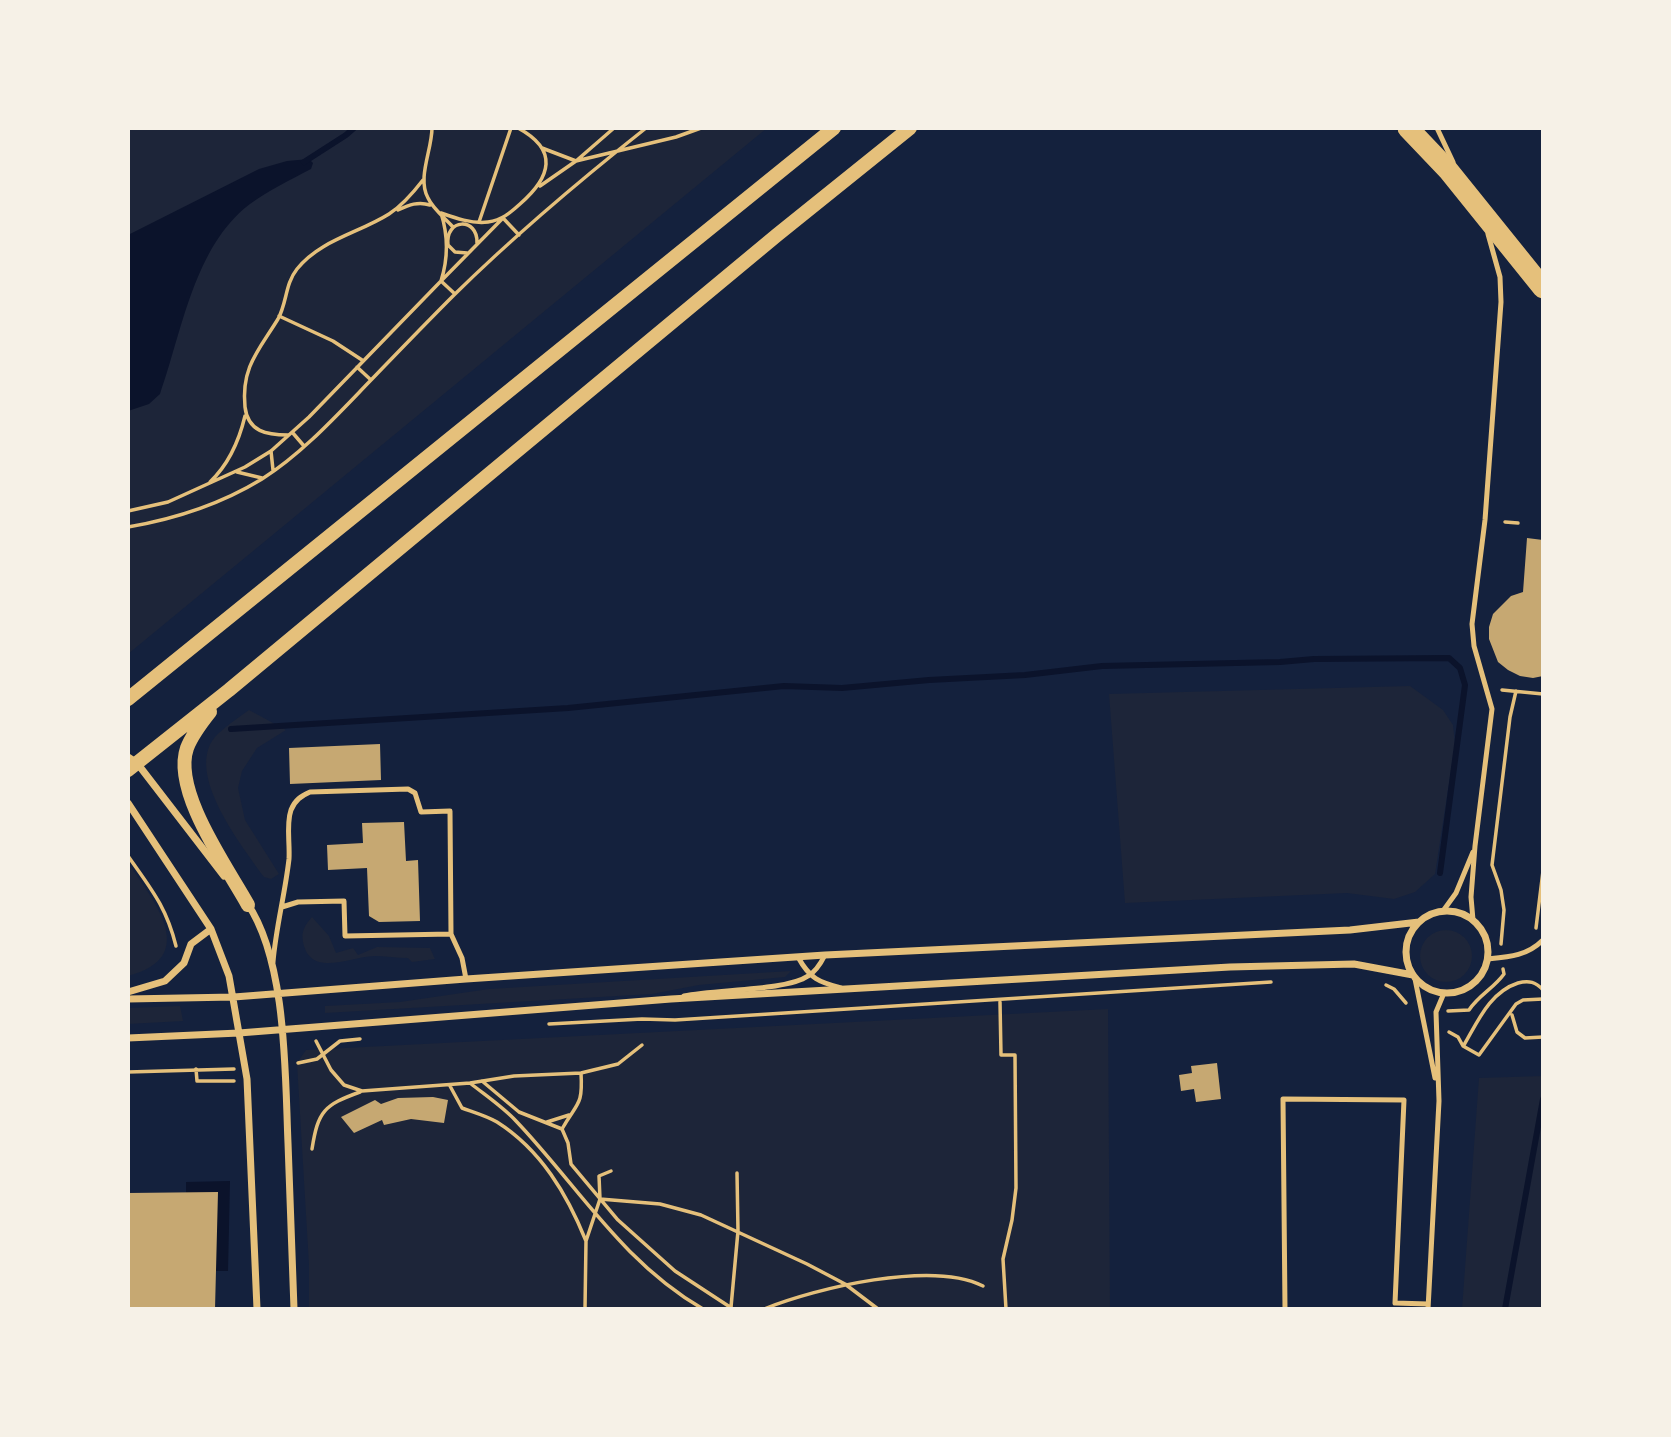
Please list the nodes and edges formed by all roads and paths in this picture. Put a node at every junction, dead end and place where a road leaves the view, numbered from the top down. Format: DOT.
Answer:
graph roads {
  1 [pos="432,128"];
  2 [pos="511,128"];
  3 [pos="517,128"];
  4 [pos="528,128"];
  5 [pos="614,128"];
  6 [pos="646,128"];
  7 [pos="701,128"];
  8 [pos="834,128"];
  9 [pos="911,128"];
  10 [pos="1408,128"];
  11 [pos="1437,128"];
  12 [pos="533,138"];
  13 [pos="542,148"];
  14 [pos="617,151"];
  15 [pos="576,161"];
  16 [pos="423,180"];
  17 [pos="538,187"];
  18 [pos="432,205"];
  19 [pos="440,213"];
  20 [pos="389,214"];
  21 [pos="503,218"];
  22 [pos="479,222"];
  23 [pos="453,227"];
  24 [pos="519,235"];
  25 [pos="477,244"];
  26 [pos="469,252"];
  27 [pos="441,281"];
  28 [pos="1543,288"];
  29 [pos="455,294"];
  30 [pos="279,316"];
  31 [pos="362,360"];
  32 [pos="357,366"];
  33 [pos="371,380"];
  34 [pos="246,414"];
  35 [pos="290,433"];
  36 [pos="304,446"];
  37 [pos="271,451"];
  38 [pos="274,470"];
  39 [pos="234,472"];
  40 [pos="262,478"];
  41 [pos="206,485"];
  42 [pos="128,511"];
  43 [pos="1504,522"];
  44 [pos="1518,523"];
  45 [pos="128,527"];
  46 [pos="229,690"];
  47 [pos="1502,690"];
  48 [pos="1516,691"];
  49 [pos="1543,694"];
  50 [pos="128,699"];
  51 [pos="131,763"];
  52 [pos="128,803"];
  53 [pos="1475,846"];
  54 [pos="128,856"];
  55 [pos="1543,872"];
  56 [pos="248,905"];
  57 [pos="282,907"];
  58 [pos="1443,911"];
  59 [pos="1473,920"];
  60 [pos="1419,922"];
  61 [pos="211,929"];
  62 [pos="1535,931"];
  63 [pos="452,934"];
  64 [pos="1543,940"];
  65 [pos="176,946"];
  66 [pos="825,956"];
  67 [pos="798,957"];
  68 [pos="1502,958"];
  69 [pos="1487,960"];
  70 [pos="273,965"];
  71 [pos="810,975"];
  72 [pos="1414,977"];
  73 [pos="466,979"];
  74 [pos="1278,981"];
  75 [pos="1380,982"];
  76 [pos="847,989"];
  77 [pos="1543,990"];
  78 [pos="128,992"];
  79 [pos="278,993"];
  80 [pos="1444,993"];
  81 [pos="234,997"];
  82 [pos="128,999"];
  83 [pos="671,999"];
  84 [pos="1543,999"];
  85 [pos="1000,1001"];
  86 [pos="1410,1012"];
  87 [pos="1436,1012"];
  88 [pos="1511,1013"];
  89 [pos="549,1024"];
  90 [pos="281,1029"];
  91 [pos="239,1033"];
  92 [pos="1543,1037"];
  93 [pos="128,1038"];
  94 [pos="364,1039"];
  95 [pos="316,1041"];
  96 [pos="642,1045"];
  97 [pos="324,1055"];
  98 [pos="284,1064"];
  99 [pos="245,1067"];
  100 [pos="196,1069"];
  101 [pos="128,1072"];
  102 [pos="581,1073"];
  103 [pos="234,1081"];
  104 [pos="482,1081"];
  105 [pos="470,1083"];
  106 [pos="449,1085"];
  107 [pos="362,1091"];
  108 [pos="1438,1092"];
  109 [pos="570,1114"];
  110 [pos="547,1122"];
  111 [pos="562,1129"];
  112 [pos="312,1149"];
  113 [pos="611,1171"];
  114 [pos="737,1172"];
  115 [pos="600,1199"];
  116 [pos="594,1213"];
  117 [pos="738,1231"];
  118 [pos="586,1241"];
  119 [pos="845,1284"];
  120 [pos="983,1286"];
  121 [pos="1428,1307"];
  122 [pos="257,1309"];
  123 [pos="294,1309"];
  124 [pos="585,1309"];
  125 [pos="703,1309"];
  126 [pos="731,1309"];
  127 [pos="764,1309"];
  128 [pos="878,1309"];
  129 [pos="1006,1309"];
  130 [pos="1286,1309"];
  1 -- 16 [label="path"];
  2 -- 22 [label="path"];
  3 -- 12 [label="path"];
  4 -- 12 [label="path"];
  5 -- 15 [label="path"];
  6 -- 14 [label="path"];
  7 -- 14 [label="path"];
  8 -- 50 [label="main road"];
  9 -- 46 [label="main road"];
  10 -- 28 [label="highway"];
  11 -- 53 [label="lane"];
  12 -- 13 [label="path"];
  13 -- 15 [label="path"];
  13 -- 17 [label="path"];
  14 -- 15 [label="path"];
  14 -- 24 [label="path"];
  15 -- 17 [label="path"];
  16 -- 18 [label="path"];
  16 -- 20 [label="path"];
  17 -- 21 [label="path"];
  18 -- 19 [label="path"];
  18 -- 20 [label="path"];
  19 -- 22 [label="path"];
  19 -- 23 [label="path"];
  19 -- 27 [label="path"];
  20 -- 30 [label="path"];
  21 -- 22 [label="path"];
  21 -- 24 [label="path"];
  21 -- 25 [label="path"];
  23 -- 25 [label="path"];
  23 -- 26 [label="path"];
  24 -- 29 [label="path"];
  25 -- 26 [label="path"];
  26 -- 27 [label="path"];
  27 -- 29 [label="path"];
  27 -- 31 [label="path"];
  29 -- 33 [label="path"];
  30 -- 31 [label="path"];
  30 -- 34 [label="path"];
  31 -- 32 [label="path"];
  32 -- 33 [label="path"];
  32 -- 35 [label="path"];
  33 -- 36 [label="path"];
  34 -- 35 [label="path"];
  34 -- 41 [label="path"];
  35 -- 36 [label="path"];
  35 -- 37 [label="path"];
  36 -- 38 [label="path"];
  37 -- 38 [label="path"];
  37 -- 39 [label="path"];
  38 -- 40 [label="path"];
  39 -- 40 [label="path"];
  39 -- 41 [label="path"];
  40 -- 45 [label="path"];
  41 -- 42 [label="path"];
  43 -- 44 [label="path"];
  46 -- 51 [label="main road"];
  46 -- 56 [label="main road"];
  47 -- 48 [label="path"];
  48 -- 49 [label="path"];
  48 -- 68 [label="path"];
  51 -- 56 [label="street"];
  52 -- 61 [label="street"];
  53 -- 58 [label="lane"];
  53 -- 59 [label="lane"];
  54 -- 65 [label="path"];
  55 -- 62 [label="path"];
  56 -- 70 [label="street"];
  57 -- 63 [label="lane"];
  57 -- 63 [label="lane"];
  57 -- 70 [label="lane"];
  58 -- 59 [label="street"];
  58 -- 60 [label="street"];
  59 -- 69 [label="street"];
  60 -- 66 [label="street"];
  60 -- 72 [label="street"];
  61 -- 78 [label="street"];
  61 -- 81 [label="street"];
  63 -- 73 [label="lane"];
  64 -- 68 [label="lane"];
  66 -- 67 [label="street"];
  66 -- 71 [label="lane"];
  67 -- 71 [label="lane"];
  67 -- 73 [label="street"];
  68 -- 69 [label="lane"];
  68 -- 87 [label="path"];
  69 -- 80 [label="street"];
  70 -- 79 [label="street"];
  71 -- 76 [label="lane"];
  71 -- 83 [label="lane"];
  72 -- 76 [label="street"];
  72 -- 80 [label="street"];
  72 -- 108 [label="lane"];
  73 -- 79 [label="street"];
  74 -- 85 [label="path"];
  75 -- 86 [label="path"];
  76 -- 83 [label="street"];
  77 -- 88 [label="path"];
  79 -- 81 [label="street"];
  79 -- 90 [label="street"];
  80 -- 87 [label="lane"];
  81 -- 82 [label="street"];
  81 -- 91 [label="street"];
  83 -- 90 [label="street"];
  84 -- 88 [label="path"];
  85 -- 89 [label="path"];
  85 -- 129 [label="path"];
  87 -- 108 [label="lane"];
  88 -- 92 [label="path"];
  90 -- 91 [label="street"];
  90 -- 98 [label="street"];
  91 -- 93 [label="street"];
  91 -- 99 [label="street"];
  94 -- 97 [label="path"];
  95 -- 97 [label="path"];
  96 -- 102 [label="path"];
  97 -- 98 [label="path"];
  97 -- 107 [label="path"];
  98 -- 123 [label="street"];
  99 -- 100 [label="path"];
  99 -- 122 [label="street"];
  100 -- 101 [label="path"];
  100 -- 103 [label="path"];
  102 -- 104 [label="path"];
  102 -- 109 [label="path"];
  104 -- 105 [label="path"];
  104 -- 110 [label="path"];
  105 -- 106 [label="path"];
  105 -- 116 [label="path"];
  106 -- 107 [label="path"];
  106 -- 118 [label="path"];
  107 -- 112 [label="path"];
  108 -- 121 [label="lane"];
  109 -- 110 [label="path"];
  109 -- 111 [label="path"];
  110 -- 111 [label="path"];
  111 -- 115 [label="path"];
  113 -- 115 [label="path"];
  114 -- 117 [label="path"];
  115 -- 116 [label="path"];
  115 -- 117 [label="path"];
  115 -- 126 [label="path"];
  116 -- 118 [label="path"];
  116 -- 125 [label="path"];
  117 -- 119 [label="path"];
  117 -- 126 [label="path"];
  118 -- 124 [label="path"];
  119 -- 120 [label="path"];
  119 -- 127 [label="path"];
  119 -- 128 [label="path"];
  121 -- 130 [label="lane"];
}
